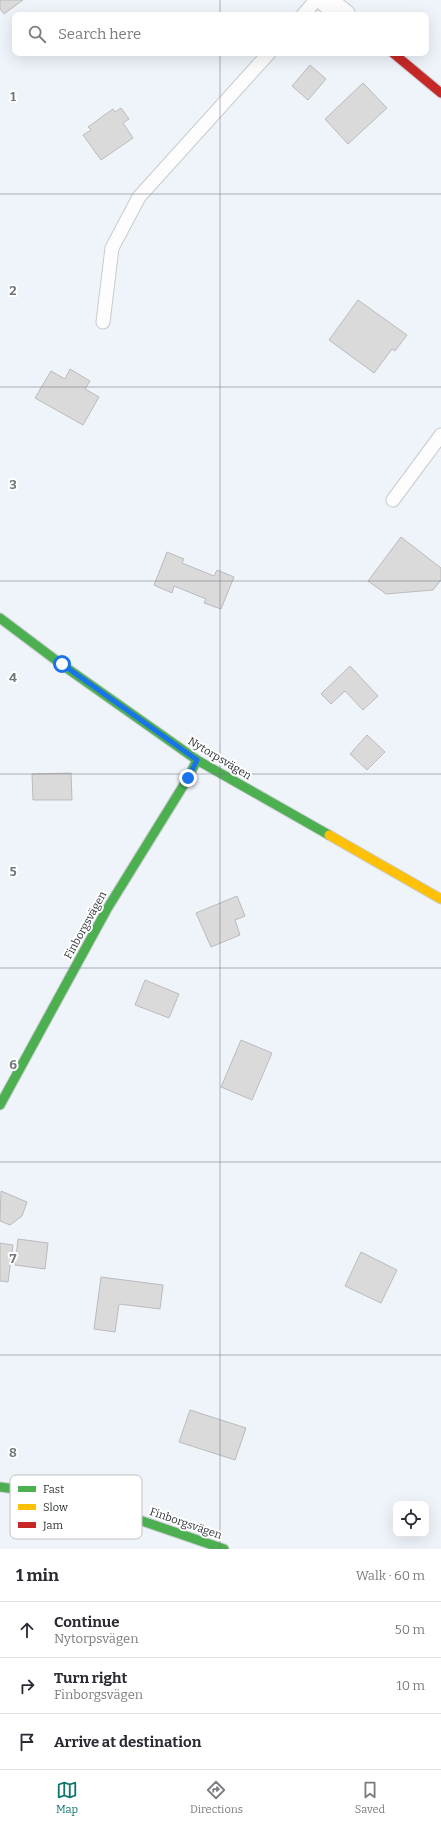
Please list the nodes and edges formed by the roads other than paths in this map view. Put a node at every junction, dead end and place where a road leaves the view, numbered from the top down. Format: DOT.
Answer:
graph roads {
  1 [pos="316,0"];
  2 [pos="324,0"];
  3 [pos="306,12"];
  4 [pos="340,12"];
  5 [pos="266,56"];
  6 [pos="397,56"];
  7 [pos="441,92"];
  8 [pos="103,322"];
  9 [pos="441,435"];
  10 [pos="393,500"];
  11 [pos="0,618"];
  12 [pos="197,760"];
  13 [pos="441,899"];
  14 [pos="0,1105"];
  15 [pos="0,1487"];
  16 [pos="10,1489"];
  17 [pos="142,1521"];
  18 [pos="224,1549"];
  1 -- 3 [label="lane"];
  2 -- 4 [label="street"];
  5 -- 8 [label="lane"];
  6 -- 7 [label="street"];
  9 -- 10 [label="lane"];
  11 -- 12 [label="street, Nytorpsvägen"];
  12 -- 13 [label="street, Nytorpsvägen"];
  12 -- 14 [label="street, Finborgsvägen"];
  15 -- 16 [label="street, Finborgsvägen"];
  17 -- 18 [label="street, Finborgsvägen"];
}
